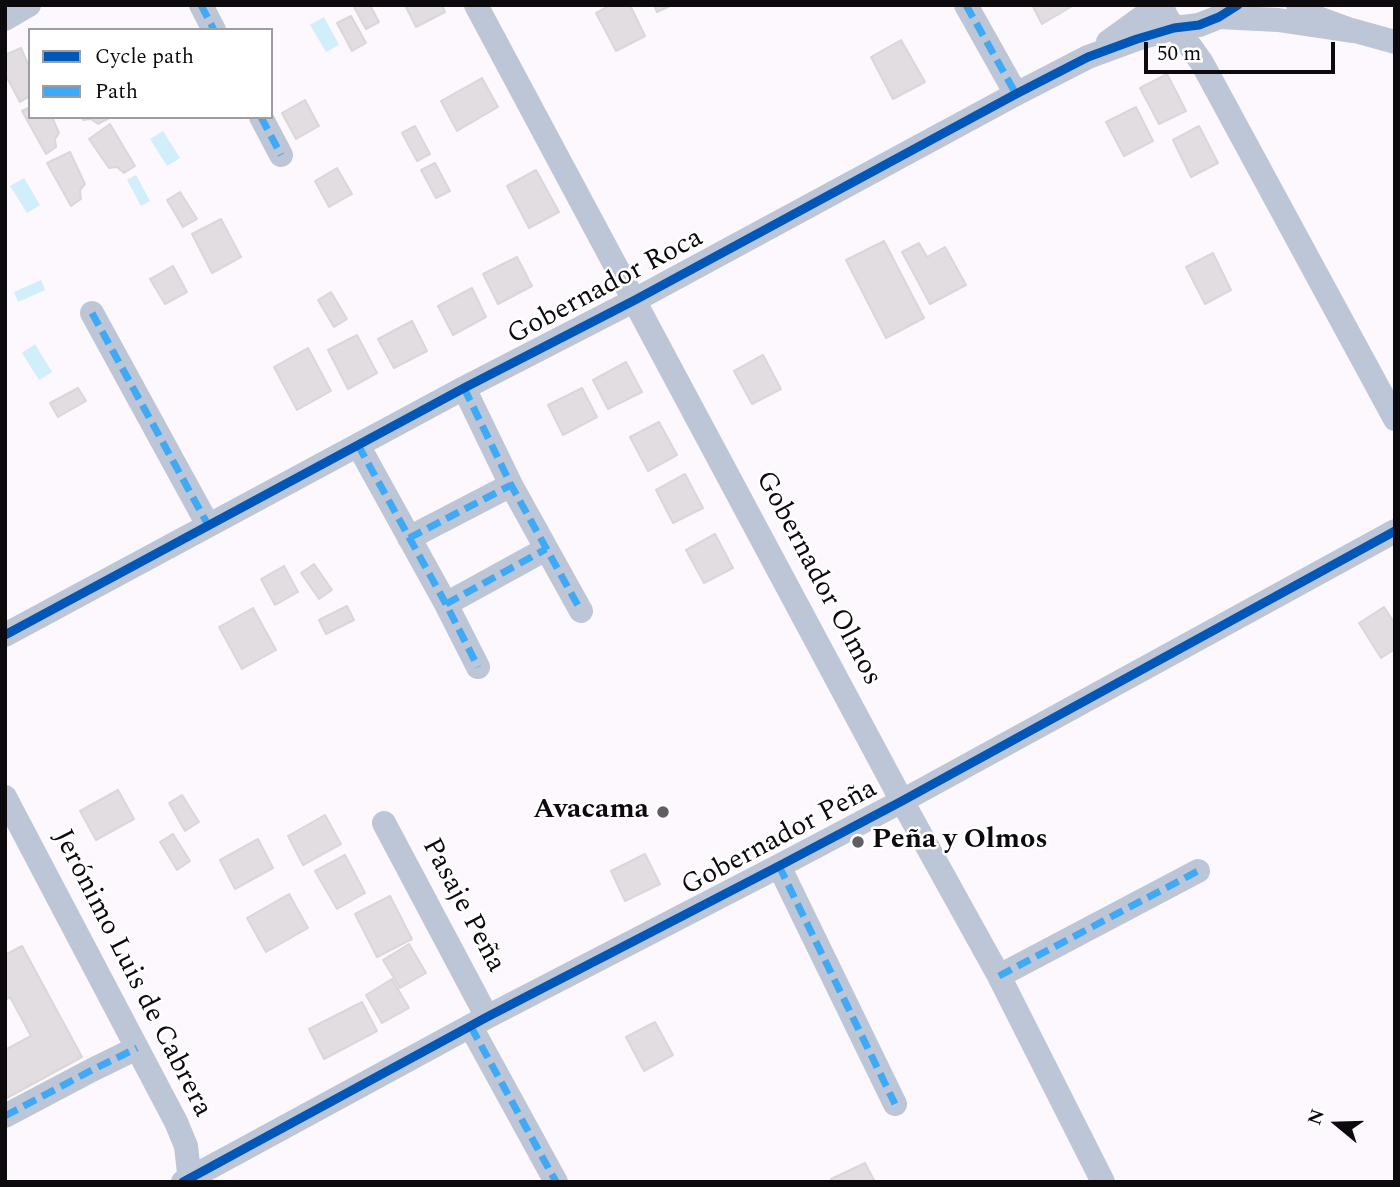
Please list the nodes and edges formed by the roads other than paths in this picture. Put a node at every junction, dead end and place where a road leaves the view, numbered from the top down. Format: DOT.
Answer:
graph roads {
  1 [pos="29,5"];
  2 [pos="201,5"];
  3 [pos="476,5"];
  4 [pos="966,5"];
  5 [pos="1161,5"];
  6 [pos="1298,5"];
  7 [pos="1229,11"];
  8 [pos="5,19"];
  9 [pos="213,28"];
  10 [pos="1174,28"];
  11 [pos="1352,31"];
  12 [pos="1395,43"];
  13 [pos="1088,57"];
  14 [pos="1016,94"];
  15 [pos="262,119"];
  16 [pos="281,155"];
  17 [pos="635,300"];
  18 [pos="92,313"];
  19 [pos="464,388"];
  20 [pos="1395,419"];
  21 [pos="358,445"];
  22 [pos="510,485"];
  23 [pos="208,526"];
  24 [pos="1395,531"];
  25 [pos="409,538"];
  26 [pos="546,549"];
  27 [pos="446,604"];
  28 [pos="580,611"];
  29 [pos="5,635"];
  30 [pos="478,667"];
  31 [pos="5,797"];
  32 [pos="902,801"];
  33 [pos="384,823"];
  34 [pos="779,866"];
  35 [pos="1198,871"];
  36 [pos="999,976"];
  37 [pos="479,1022"];
  38 [pos="137,1048"];
  39 [pos="895,1104"];
  40 [pos="5,1116"];
  41 [pos="188,1180"];
  42 [pos="556,1182"];
  43 [pos="1103,1182"];
  1 -- 8 [label="street"];
  2 -- 9 [label="street"];
  3 -- 17 [label="street, Gobernador Olmos"];
  4 -- 14 [label="street"];
  5 -- 10 [label="street"];
  5 -- 13 [label="street, Gobernador Roca"];
  6 -- 11 [label="street"];
  7 -- 10 [label="street, Gobernador Roca"];
  7 -- 11 [label="street"];
  10 -- 13 [label="street, Gobernador Roca"];
  10 -- 20 [label="street"];
  11 -- 12 [label="street"];
  13 -- 14 [label="street, Gobernador Roca"];
  14 -- 17 [label="street, Gobernador Roca"];
  15 -- 16 [label="street"];
  17 -- 19 [label="street, Gobernador Roca"];
  17 -- 32 [label="street, Gobernador Olmos"];
  18 -- 23 [label="street"];
  19 -- 21 [label="street, Gobernador Roca"];
  19 -- 22 [label="street"];
  21 -- 23 [label="street, Gobernador Roca"];
  21 -- 25 [label="street"];
  22 -- 25 [label="street"];
  22 -- 26 [label="street"];
  23 -- 29 [label="street, Gobernador Roca"];
  24 -- 32 [label="street, Gobernador Peña"];
  25 -- 27 [label="street"];
  26 -- 27 [label="street"];
  26 -- 28 [label="street"];
  27 -- 30 [label="street"];
  31 -- 38 [label="street, Jerónimo Luis de Cabrera"];
  32 -- 34 [label="street, Gobernador Peña"];
  32 -- 36 [label="street, Gobernador Olmos"];
  33 -- 37 [label="street, Pasaje Peña"];
  34 -- 37 [label="street, Gobernador Peña"];
  34 -- 39 [label="street"];
  35 -- 36 [label="street"];
  36 -- 43 [label="street, Gobernador Olmos"];
  37 -- 41 [label="street, Gobernador Peña"];
  37 -- 42 [label="street, Pasaje Peña"];
  38 -- 40 [label="street"];
  38 -- 41 [label="street, Jerónimo Luis de Cabrera"];
}
